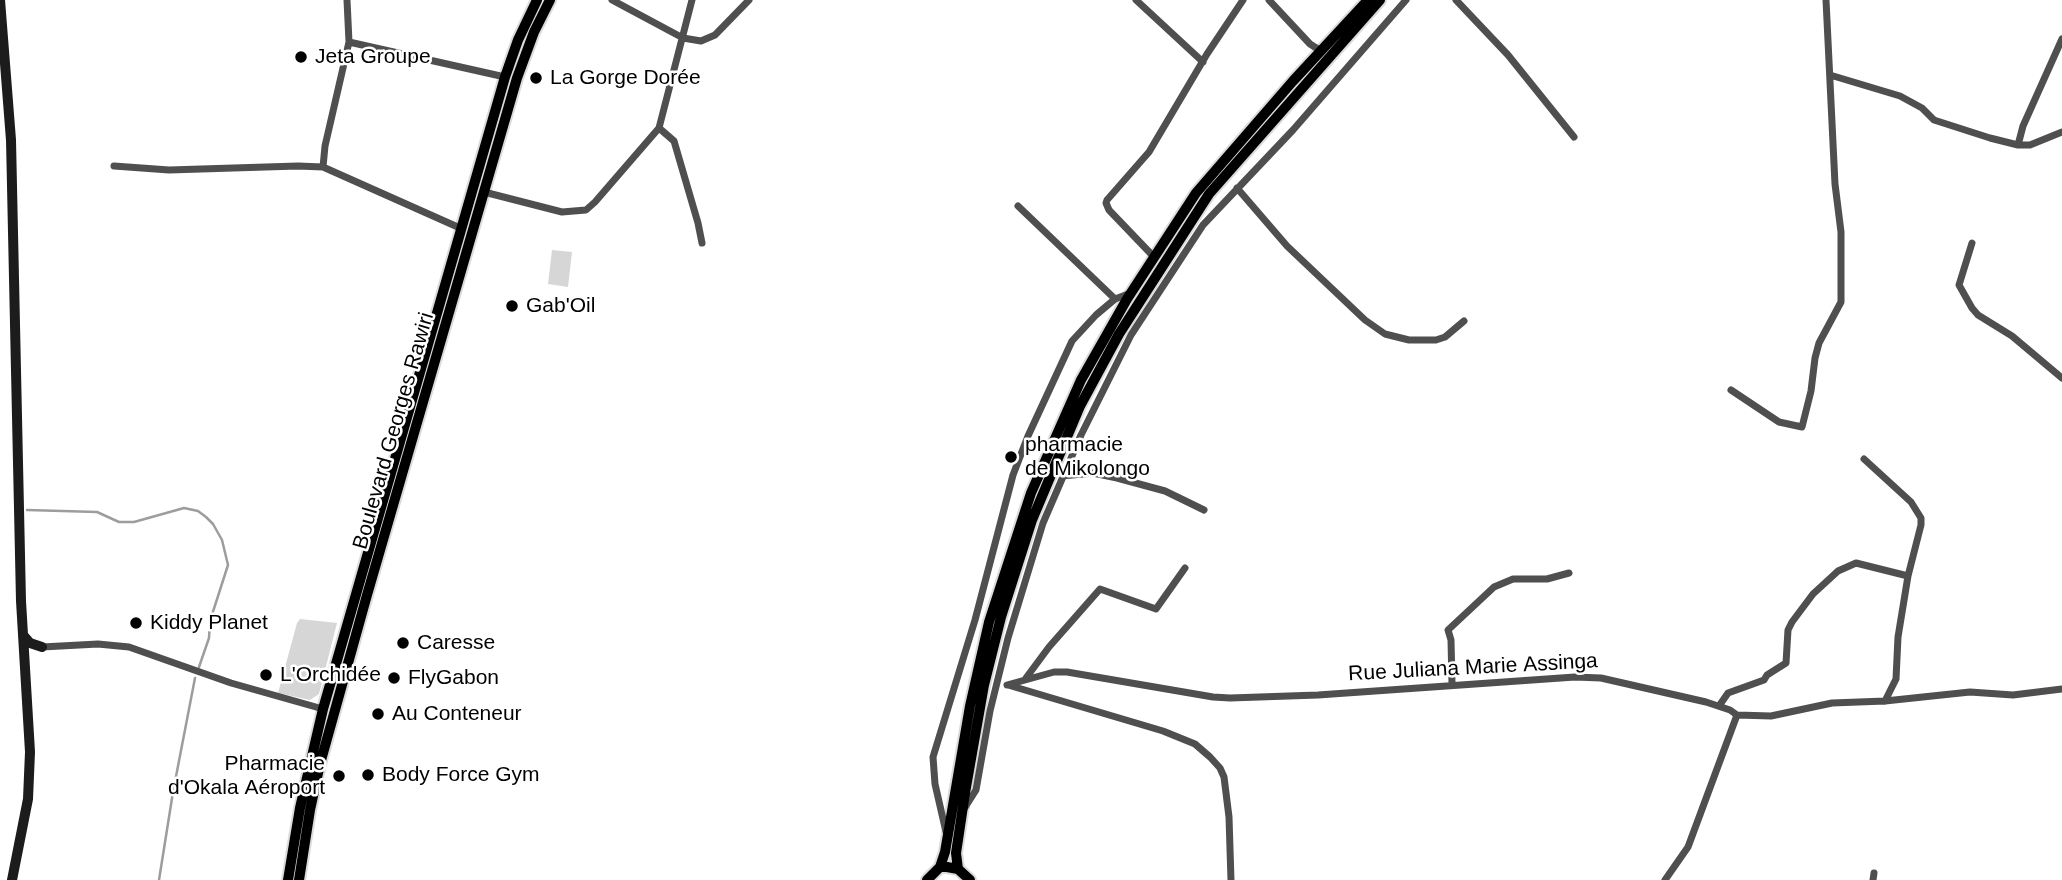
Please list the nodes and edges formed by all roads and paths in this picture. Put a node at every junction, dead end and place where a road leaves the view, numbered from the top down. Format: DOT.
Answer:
graph roads {
  1 [pos="0,0"];
  2 [pos="347,0"];
  3 [pos="537,0"];
  4 [pos="550,0"];
  5 [pos="612,0"];
  6 [pos="692,0"];
  7 [pos="749,0"];
  8 [pos="1136,0"];
  9 [pos="1243,0"];
  10 [pos="1269,0"];
  11 [pos="1368,0"];
  12 [pos="1380,0"];
  13 [pos="1406,0"];
  14 [pos="1456,0"];
  15 [pos="1826,0"];
  16 [pos="683,38"];
  17 [pos="2062,39"];
  18 [pos="349,42"];
  19 [pos="1321,51"];
  20 [pos="1203,62"];
  21 [pos="1830,75"];
  22 [pos="505,78"];
  23 [pos="659,128"];
  24 [pos="2062,132"];
  25 [pos="1574,137"];
  26 [pos="2018,145"];
  27 [pos="114,166"];
  28 [pos="323,167"];
  29 [pos="1237,188"];
  30 [pos="484,191"];
  31 [pos="1018,206"];
  32 [pos="460,228"];
  33 [pos="702,243"];
  34 [pos="1972,243"];
  35 [pos="1154,257"];
  36 [pos="1131,292"];
  37 [pos="1115,299"];
  38 [pos="1464,321"];
  39 [pos="2062,379"];
  40 [pos="1731,390"];
  41 [pos="1864,459"];
  42 [pos="1062,476"];
  43 [pos="1204,510"];
  44 [pos="1185,568"];
  45 [pos="1569,573"];
  46 [pos="1908,576"];
  47 [pos="23,635"];
  48 [pos="42,648"];
  49 [pos="25,660"];
  50 [pos="1026,678"];
  51 [pos="997,682"];
  52 [pos="1452,684"];
  53 [pos="1007,685"];
  54 [pos="2062,689"];
  55 [pos="1885,701"];
  56 [pos="1719,705"];
  57 [pos="323,709"];
  58 [pos="1737,715"];
  59 [pos="962,811"];
  60 [pos="947,835"];
  61 [pos="940,867"];
  62 [pos="958,869"];
  63 [pos="12,880"];
  64 [pos="288,880"];
  65 [pos="299,880"];
  66 [pos="927,880"];
  67 [pos="970,880"];
  68 [pos="1231,880"];
  69 [pos="1665,880"];
  1 -- 47 [label="main road"];
  2 -- 18 [label="street"];
  3 -- 22 [label="main road, Boulevard Georges Rawiri"];
  4 -- 30 [label="main road, Boulevard Georges Rawiri"];
  5 -- 16 [label="street"];
  6 -- 16 [label="street"];
  7 -- 16 [label="street"];
  8 -- 20 [label="street"];
  9 -- 20 [label="street"];
  10 -- 19 [label="street"];
  11 -- 19 [label="main road"];
  12 -- 59 [label="main road"];
  13 -- 29 [label="street"];
  14 -- 25 [label="street"];
  15 -- 21 [label="street"];
  16 -- 23 [label="street"];
  17 -- 26 [label="street"];
  18 -- 22 [label="street"];
  18 -- 28 [label="street"];
  19 -- 35 [label="main road"];
  20 -- 35 [label="street"];
  21 -- 26 [label="street"];
  21 -- 40 [label="street"];
  22 -- 32 [label="main road, Boulevard Georges Rawiri"];
  23 -- 30 [label="street"];
  23 -- 33 [label="street"];
  24 -- 26 [label="street"];
  27 -- 28 [label="street"];
  28 -- 32 [label="street"];
  29 -- 38 [label="street"];
  29 -- 42 [label="street"];
  30 -- 65 [label="main road, Boulevard Georges Rawiri"];
  31 -- 37 [label="street"];
  32 -- 57 [label="main road, Boulevard Georges Rawiri"];
  34 -- 39 [label="street"];
  35 -- 36 [label="main road"];
  36 -- 37 [label="street"];
  36 -- 60 [label="main road"];
  37 -- 60 [label="street"];
  41 -- 46 [label="street"];
  42 -- 43 [label="street"];
  42 -- 51 [label="street"];
  44 -- 50 [label="street"];
  45 -- 52 [label="street"];
  46 -- 55 [label="street"];
  46 -- 56 [label="street"];
  47 -- 48 [label="main road"];
  47 -- 49 [label="main road"];
  48 -- 49 [label="main road"];
  48 -- 57 [label="street"];
  49 -- 63 [label="main road"];
  50 -- 52 [label="street, Rue Juliana Marie Assinga"];
  50 -- 53 [label="street, Rue Juliana Marie Assinga"];
  51 -- 53 [label="street"];
  51 -- 59 [label="street"];
  52 -- 56 [label="street, Rue Juliana Marie Assinga"];
  53 -- 68 [label="street"];
  54 -- 55 [label="street, Rue Juliana Marie Assinga"];
  55 -- 58 [label="street, Rue Juliana Marie Assinga"];
  56 -- 58 [label="street, Rue Juliana Marie Assinga"];
  57 -- 64 [label="main road, Boulevard Georges Rawiri"];
  58 -- 69 [label="street"];
  59 -- 62 [label="main road"];
  60 -- 61 [label="main road"];
  61 -- 62 [label="main road"];
  61 -- 66 [label="main road"];
  62 -- 67 [label="main road"];
}
